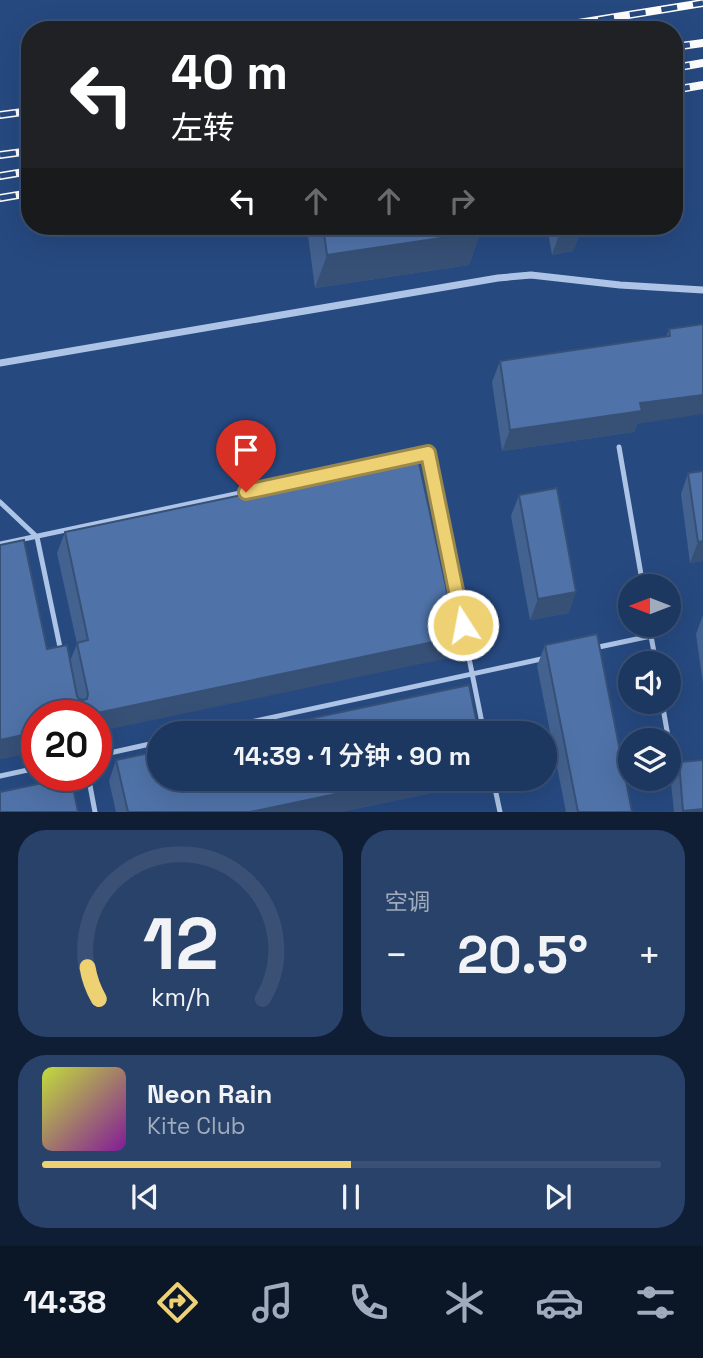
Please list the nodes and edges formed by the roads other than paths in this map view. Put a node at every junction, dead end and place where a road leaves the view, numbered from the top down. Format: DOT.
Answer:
graph roads {
  1 [pos="703,290"];
  2 [pos="0,363"];
  3 [pos="619,447"];
  4 [pos="0,502"];
  5 [pos="37,537"];
  6 [pos="0,544"];
  7 [pos="641,574"];
  8 [pos="646,637"];
  9 [pos="587,650"];
  10 [pos="549,658"];
  11 [pos="64,665"];
  12 [pos="472,674"];
  13 [pos="256,721"];
  14 [pos="482,721"];
  15 [pos="147,745"];
  16 [pos="112,752"];
  17 [pos="21,771"];
  18 [pos="0,776"];
  19 [pos="91,791"];
  20 [pos="496,791"];
  21 [pos="95,812"];
  22 [pos="500,812"];
  1 -- 2 [label="street"];
  3 -- 7 [label="lane"];
  4 -- 5 [label="lane"];
  5 -- 6 [label="lane"];
  5 -- 11 [label="lane"];
  5 -- 12 [label="lane"];
  8 -- 9 [label="lane"];
  10 -- 12 [label="lane"];
  12 -- 13 [label="lane"];
  12 -- 14 [label="lane"];
  15 -- 16 [label="lane"];
  17 -- 18 [label="lane"];
  19 -- 21 [label="lane"];
  20 -- 22 [label="lane"];
}
